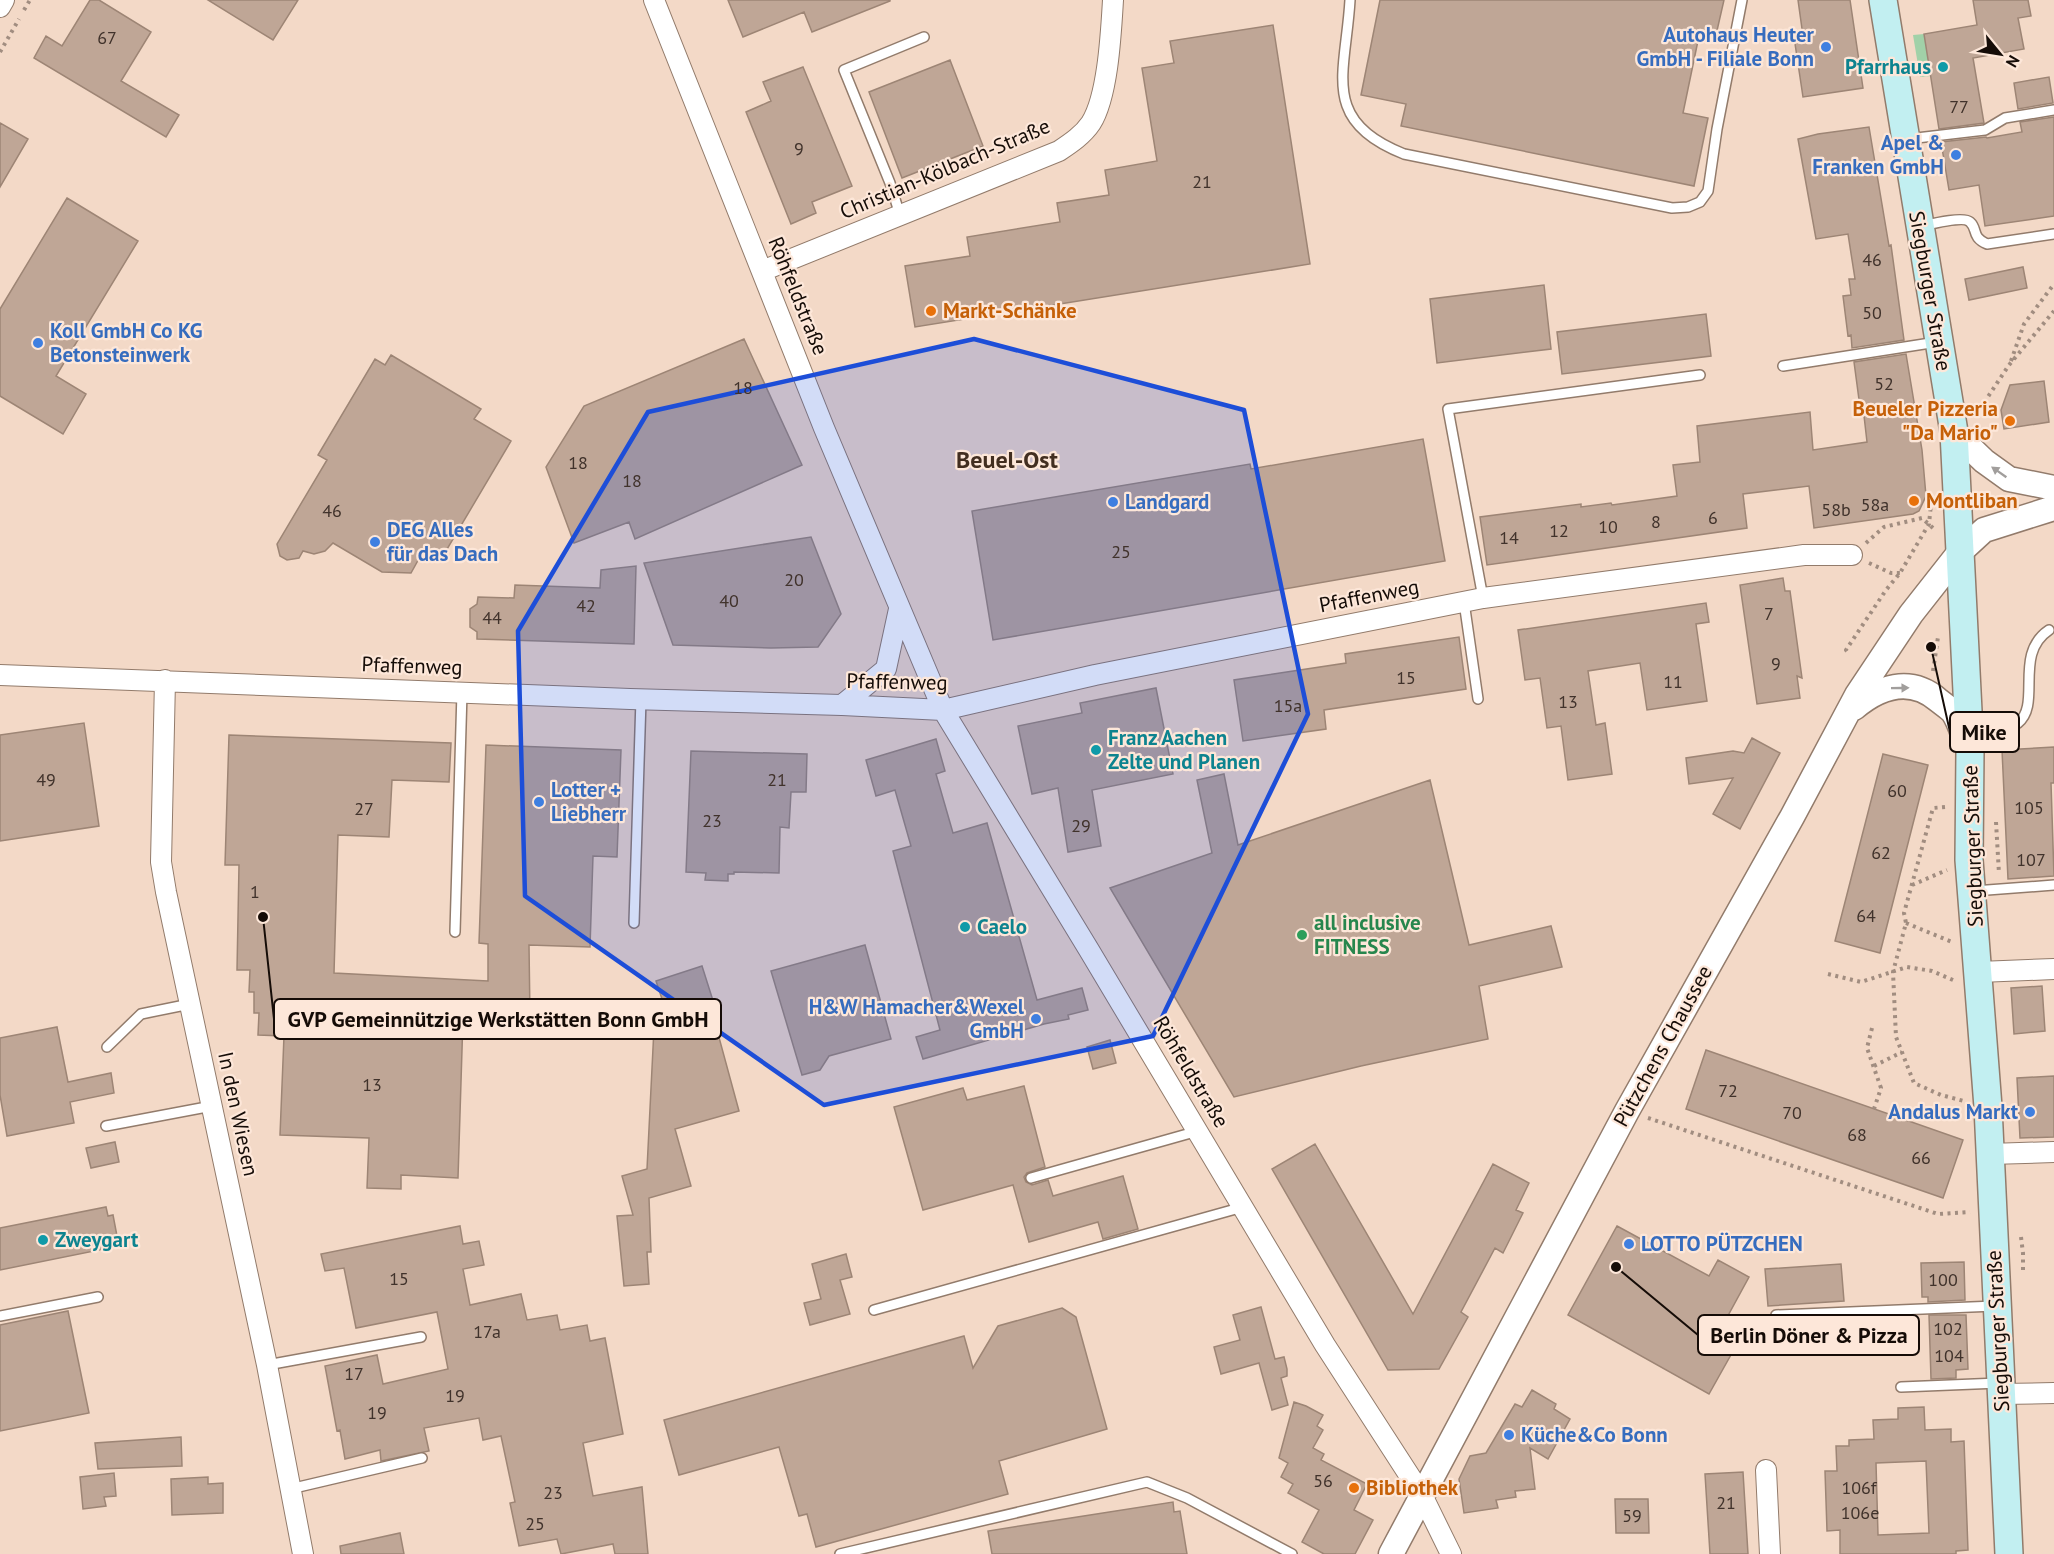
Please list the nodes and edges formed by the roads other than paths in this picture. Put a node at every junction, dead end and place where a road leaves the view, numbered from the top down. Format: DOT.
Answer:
graph roads {
  1 [pos="4,0"];
  2 [pos="654,0"];
  3 [pos="1113,0"];
  4 [pos="1350,0"];
  5 [pos="1743,0"];
  6 [pos="1883,0"];
  7 [pos="0,7"];
  8 [pos="924,37"];
  9 [pos="2054,110"];
  10 [pos="1905,139"];
  11 [pos="900,215"];
  12 [pos="1919,226"];
  13 [pos="2054,234"];
  14 [pos="762,271"];
  15 [pos="1939,342"];
  16 [pos="1783,366"];
  17 [pos="1700,375"];
  18 [pos="1954,432"];
  19 [pos="2054,488"];
  20 [pos="2054,508"];
  21 [pos="1959,553"];
  22 [pos="1852,555"];
  23 [pos="1474,600"];
  24 [pos="899,609"];
  25 [pos="2049,630"];
  26 [pos="0,675"];
  27 [pos="165,680"];
  28 [pos="462,692"];
  29 [pos="641,699"];
  30 [pos="1478,699"];
  31 [pos="842,705"];
  32 [pos="943,710"];
  33 [pos="1849,712"];
  34 [pos="1969,739"];
  35 [pos="2054,885"];
  36 [pos="1972,891"];
  37 [pos="634,923"];
  38 [pos="454,932"];
  39 [pos="2054,969"];
  40 [pos="1978,972"];
  41 [pos="190,1004"];
  42 [pos="107,1047"];
  43 [pos="212,1106"];
  44 [pos="106,1126"];
  45 [pos="1198,1131"];
  46 [pos="2054,1152"];
  47 [pos="1990,1155"];
  48 [pos="1031,1178"];
  49 [pos="1243,1207"];
  50 [pos="98,1297"];
  51 [pos="1997,1306"];
  52 [pos="874,1310"];
  53 [pos="1776,1315"];
  54 [pos="0,1316"];
  55 [pos="421,1337"];
  56 [pos="267,1365"];
  57 [pos="1901,1387"];
  58 [pos="2001,1388"];
  59 [pos="2054,1393"];
  60 [pos="422,1458"];
  61 [pos="1766,1470"];
  62 [pos="291,1489"];
  63 [pos="1422,1495"];
  64 [pos="303,1554"];
  65 [pos="840,1554"];
  66 [pos="1292,1554"];
  67 [pos="1391,1554"];
  68 [pos="1451,1554"];
  69 [pos="1770,1554"];
  70 [pos="2009,1554"];
  1 -- 7 [label="street"];
  2 -- 14 [label="street, Röhfeldstraße"];
  3 -- 11 [label="street, Christian-Kölbach-Straße"];
  4 -- 5 [label="lane"];
  6 -- 10 [label="main road, Siegburger Straße"];
  8 -- 11 [label="lane"];
  9 -- 10 [label="lane"];
  10 -- 12 [label="main road, Siegburger Straße"];
  11 -- 14 [label="street, Christian-Kölbach-Straße"];
  12 -- 13 [label="lane"];
  12 -- 15 [label="main road, Siegburger Straße"];
  14 -- 24 [label="street, Röhfeldstraße"];
  15 -- 16 [label="lane"];
  15 -- 18 [label="main road, Siegburger Straße"];
  17 -- 23 [label="lane"];
  19 -- 18 [label="street, one-way"];
  18 -- 21 [label="main road, Siegburger Straße"];
  20 -- 21 [label="street, Pützchens Chaussee"];
  21 -- 33 [label="street, Pützchens Chaussee"];
  21 -- 34 [label="main road, Siegburger Straße"];
  22 -- 23 [label="street, Pfaffenweg"];
  23 -- 30 [label="lane"];
  23 -- 32 [label="street, Pfaffenweg"];
  24 -- 31 [label="street"];
  24 -- 32 [label="street, Röhfeldstraße"];
  25 -- 34 [label="lane"];
  26 -- 27 [label="street, Pfaffenweg"];
  27 -- 28 [label="street, Pfaffenweg"];
  27 -- 41 [label="street, In den Wiesen"];
  28 -- 29 [label="street, Pfaffenweg"];
  28 -- 38 [label="lane"];
  29 -- 31 [label="street, Pfaffenweg"];
  29 -- 37 [label="lane"];
  31 -- 32 [label="street, Pfaffenweg"];
  32 -- 45 [label="street, Röhfeldstraße"];
  33 -- 34 [label="street, one-way"];
  33 -- 63 [label="street, Pützchens Chaussee"];
  34 -- 36 [label="main road, Siegburger Straße"];
  35 -- 36 [label="lane"];
  36 -- 40 [label="main road, Siegburger Straße"];
  39 -- 40 [label="street"];
  40 -- 47 [label="main road, Siegburger Straße"];
  41 -- 42 [label="lane"];
  41 -- 43 [label="street, In den Wiesen"];
  43 -- 44 [label="lane"];
  43 -- 56 [label="street, In den Wiesen"];
  45 -- 48 [label="lane"];
  45 -- 49 [label="street, Röhfeldstraße"];
  46 -- 47 [label="street"];
  47 -- 51 [label="main road, Siegburger Straße"];
  49 -- 52 [label="lane"];
  49 -- 63 [label="street, Röhfeldstraße"];
  50 -- 54 [label="lane"];
  51 -- 53 [label="lane"];
  51 -- 58 [label="main road, Siegburger Straße"];
  55 -- 56 [label="lane"];
  56 -- 62 [label="street, In den Wiesen"];
  57 -- 58 [label="lane"];
  58 -- 59 [label="street"];
  58 -- 70 [label="main road, Siegburger Straße"];
  60 -- 62 [label="lane"];
  61 -- 69 [label="street"];
  62 -- 64 [label="street, In den Wiesen"];
  63 -- 67 [label="street, Pützchens Chaussee"];
  63 -- 68 [label="street, Röhfeldstraße"];
  65 -- 66 [label="lane"];
}
